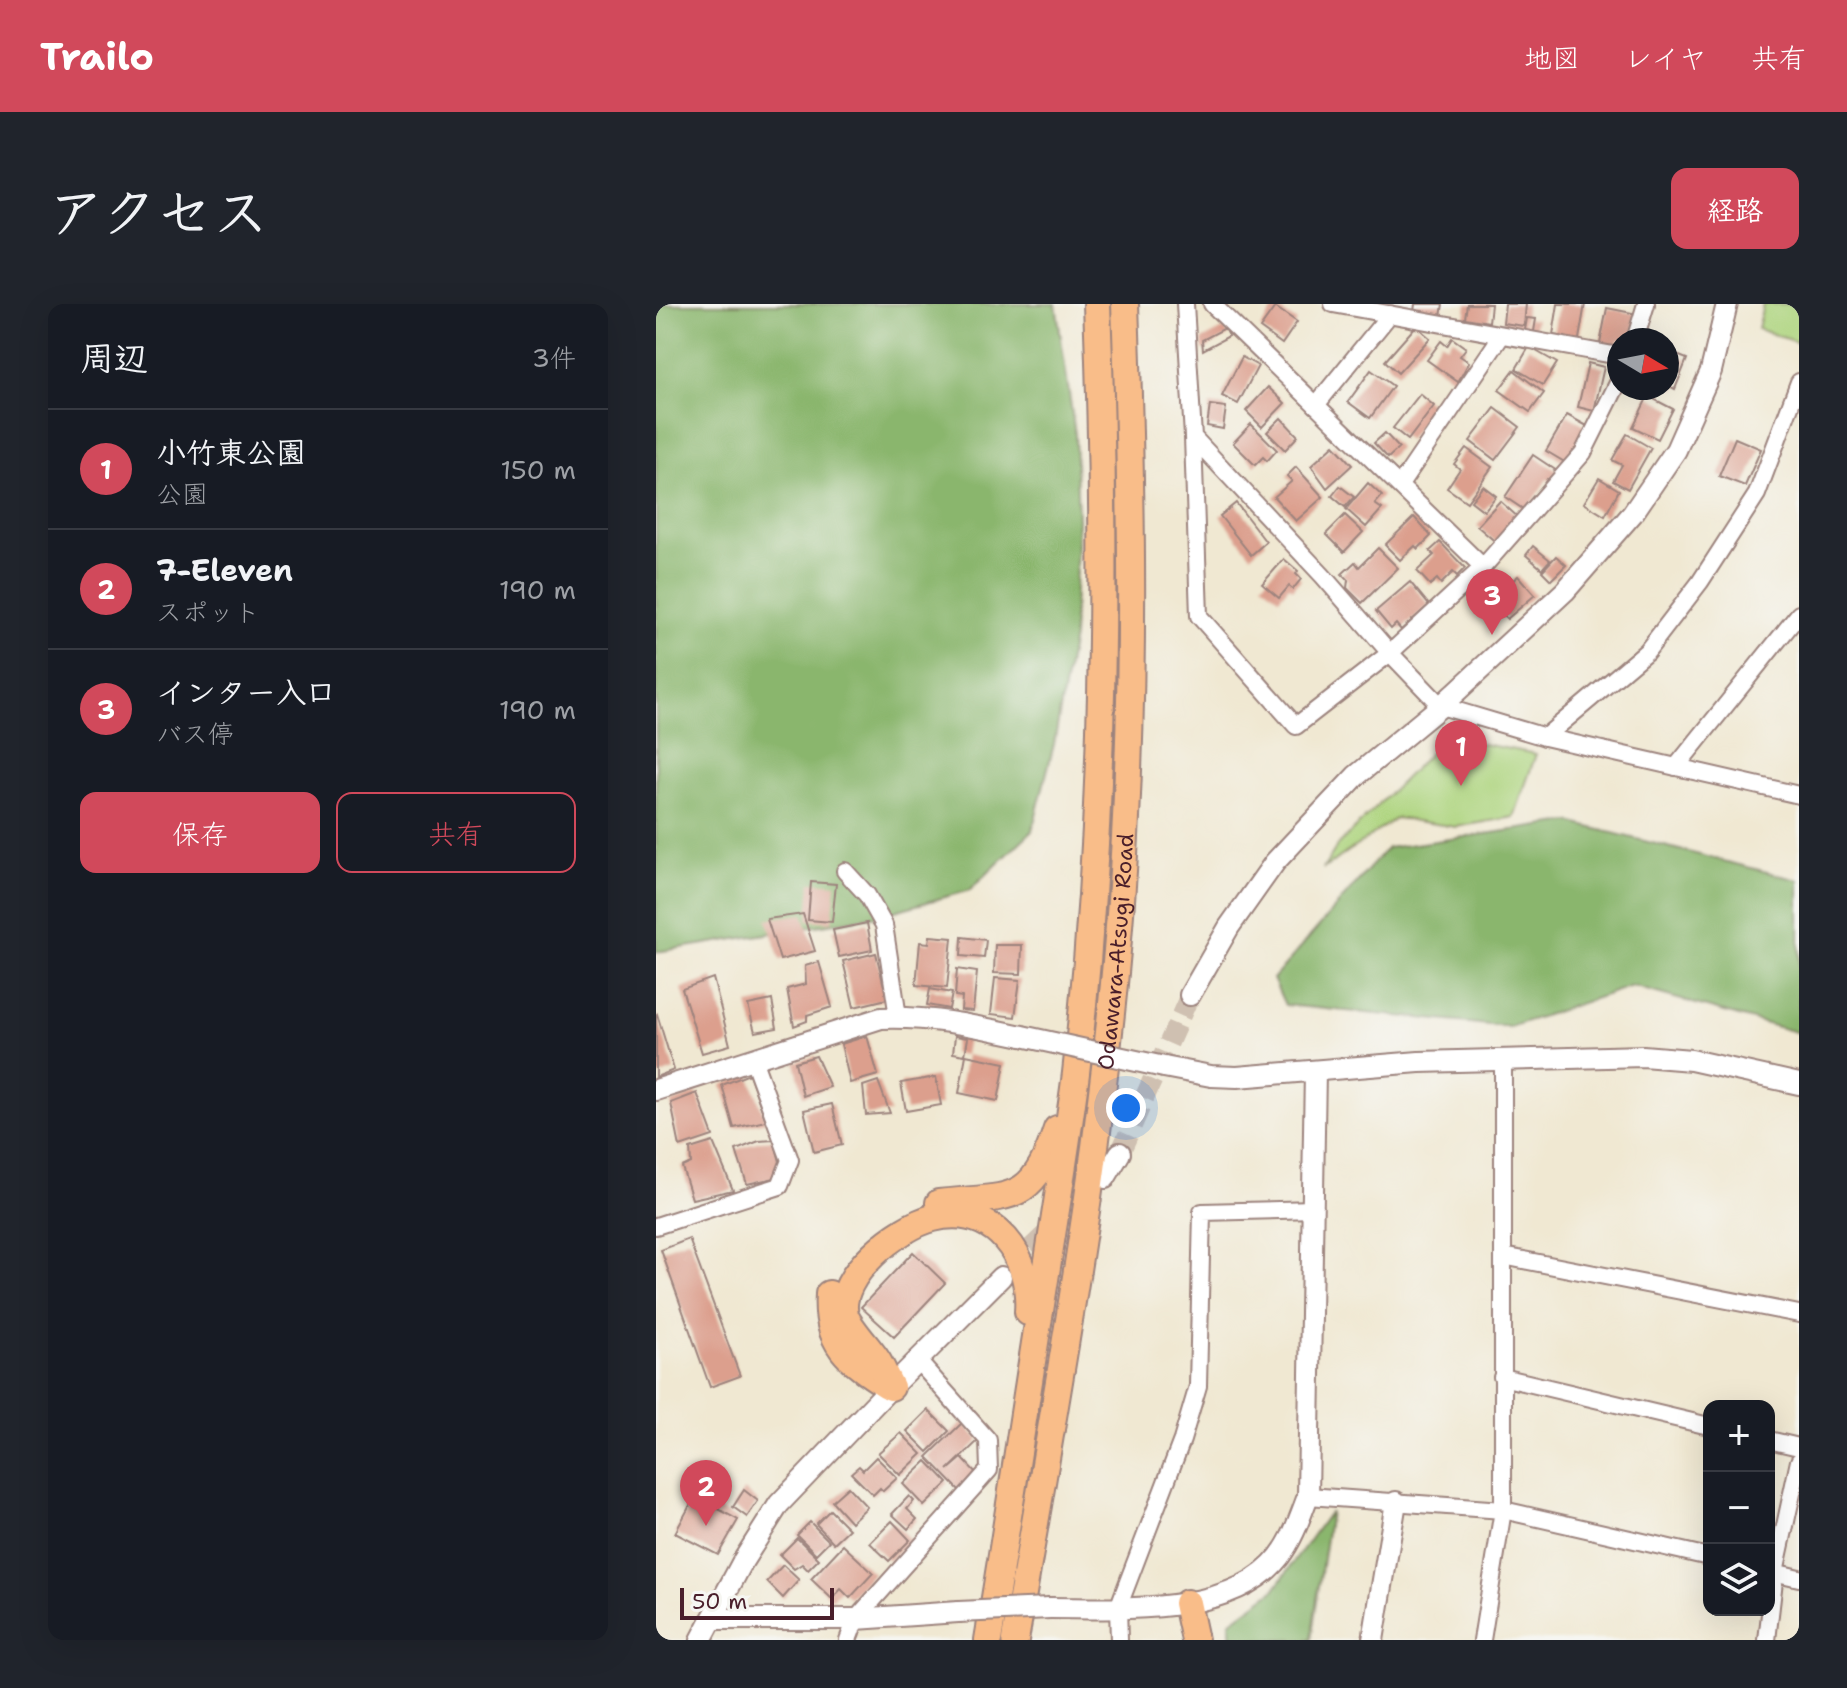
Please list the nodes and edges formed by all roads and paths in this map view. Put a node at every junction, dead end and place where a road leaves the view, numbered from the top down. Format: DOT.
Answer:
graph roads {
  1 [pos="1097,304"];
  2 [pos="1125,304"];
  3 [pos="1185,304"];
  4 [pos="1212,304"];
  5 [pos="1333,304"];
  6 [pos="1646,304"];
  7 [pos="1727,304"];
  8 [pos="1390,314"];
  9 [pos="1639,328"];
  10 [pos="1502,335"];
  11 [pos="1607,354"];
  12 [pos="1799,382"];
  13 [pos="1610,400"];
  14 [pos="1316,405"];
  15 [pos="1193,437"];
  16 [pos="1400,485"];
  17 [pos="1483,567"];
  18 [pos="1799,614"];
  19 [pos="1390,653"];
  20 [pos="1441,706"];
  21 [pos="1545,737"];
  22 [pos="1676,767"];
  23 [pos="1799,795"];
  24 [pos="845,871"];
  25 [pos="1190,995"];
  26 [pos="898,1017"];
  27 [pos="753,1059"];
  28 [pos="1503,1060"];
  29 [pos="1076,1071"];
  30 [pos="1315,1071"];
  31 [pos="1799,1084"];
  32 [pos="656,1090"];
  33 [pos="1120,1153"];
  34 [pos="1105,1178"];
  35 [pos="1314,1209"];
  36 [pos="656,1226"];
  37 [pos="1503,1256"];
  38 [pos="1001,1277"];
  39 [pos="1799,1314"];
  40 [pos="917,1360"];
  41 [pos="1502,1377"];
  42 [pos="891,1387"];
  43 [pos="1703,1425"];
  44 [pos="1775,1441"];
  45 [pos="1799,1447"];
  46 [pos="1799,1461"];
  47 [pos="1308,1496"];
  48 [pos="1396,1502"];
  49 [pos="1503,1510"];
  50 [pos="1010,1511"];
  51 [pos="1703,1556"];
  52 [pos="1775,1559"];
  53 [pos="1775,1572"];
  54 [pos="1799,1578"];
  55 [pos="1187,1603"];
  56 [pos="1118,1608"];
  57 [pos="1769,1616"];
  58 [pos="712,1619"];
  59 [pos="856,1619"];
  60 [pos="1016,1639"];
  61 [pos="1487,1639"];
  62 [pos="701,1640"];
  63 [pos="848,1640"];
  64 [pos="988,1640"];
  65 [pos="1119,1640"];
  66 [pos="1186,1640"];
  67 [pos="1195,1640"];
  68 [pos="1373,1640"];
  69 [pos="1767,1640"];
  1 -- 29 [label="highway, Odawara-Atsugi Road"];
  2 -- 60 [label="highway, Odawara-Atsugi Road"];
  3 -- 15 [label="street"];
  4 -- 14 [label="street"];
  5 -- 8 [label="street"];
  6 -- 9 [label="street"];
  7 -- 20 [label="street"];
  8 -- 10 [label="street"];
  8 -- 14 [label="street"];
  10 -- 11 [label="street"];
  10 -- 16 [label="street"];
  12 -- 21 [label="street"];
  13 -- 17 [label="street"];
  14 -- 16 [label="street"];
  15 -- 19 [label="street"];
  15 -- 19 [label="street"];
  16 -- 17 [label="street"];
  17 -- 19 [label="street"];
  18 -- 22 [label="street"];
  19 -- 20 [label="street"];
  20 -- 21 [label="street"];
  20 -- 25 [label="street"];
  21 -- 22 [label="street"];
  22 -- 23 [label="street"];
  24 -- 26 [label="street"];
  26 -- 27 [label="street"];
  26 -- 30 [label="street, bridge"];
  27 -- 32 [label="street"];
  27 -- 36 [label="street"];
  28 -- 30 [label="street"];
  28 -- 31 [label="street"];
  28 -- 37 [label="street"];
  29 -- 42 [label="highway"];
  29 -- 50 [label="highway, Odawara-Atsugi Road"];
  30 -- 35 [label="street"];
  33 -- 34 [label="street"];
  35 -- 47 [label="street"];
  35 -- 56 [label="street"];
  37 -- 39 [label="street"];
  37 -- 41 [label="street"];
  38 -- 40 [label="street"];
  40 -- 42 [label="street"];
  40 -- 59 [label="street"];
  41 -- 43 [label="street"];
  41 -- 49 [label="street"];
  42 -- 50 [label="highway"];
  42 -- 58 [label="street"];
  44 -- 45 [label="street"];
  46 -- 52 [label="street"];
  47 -- 48 [label="street"];
  47 -- 55 [label="street"];
  48 -- 49 [label="street"];
  48 -- 68 [label="street"];
  49 -- 51 [label="street"];
  49 -- 61 [label="street"];
  50 -- 64 [label="highway, Odawara-Atsugi Road"];
  53 -- 54 [label="street"];
  55 -- 56 [label="street"];
  55 -- 66 [label="highway"];
  55 -- 67 [label="highway"];
  56 -- 59 [label="street, bridge"];
  56 -- 65 [label="street"];
  57 -- 69 [label="street"];
  58 -- 59 [label="street"];
  58 -- 62 [label="street"];
  59 -- 63 [label="street"];
}
